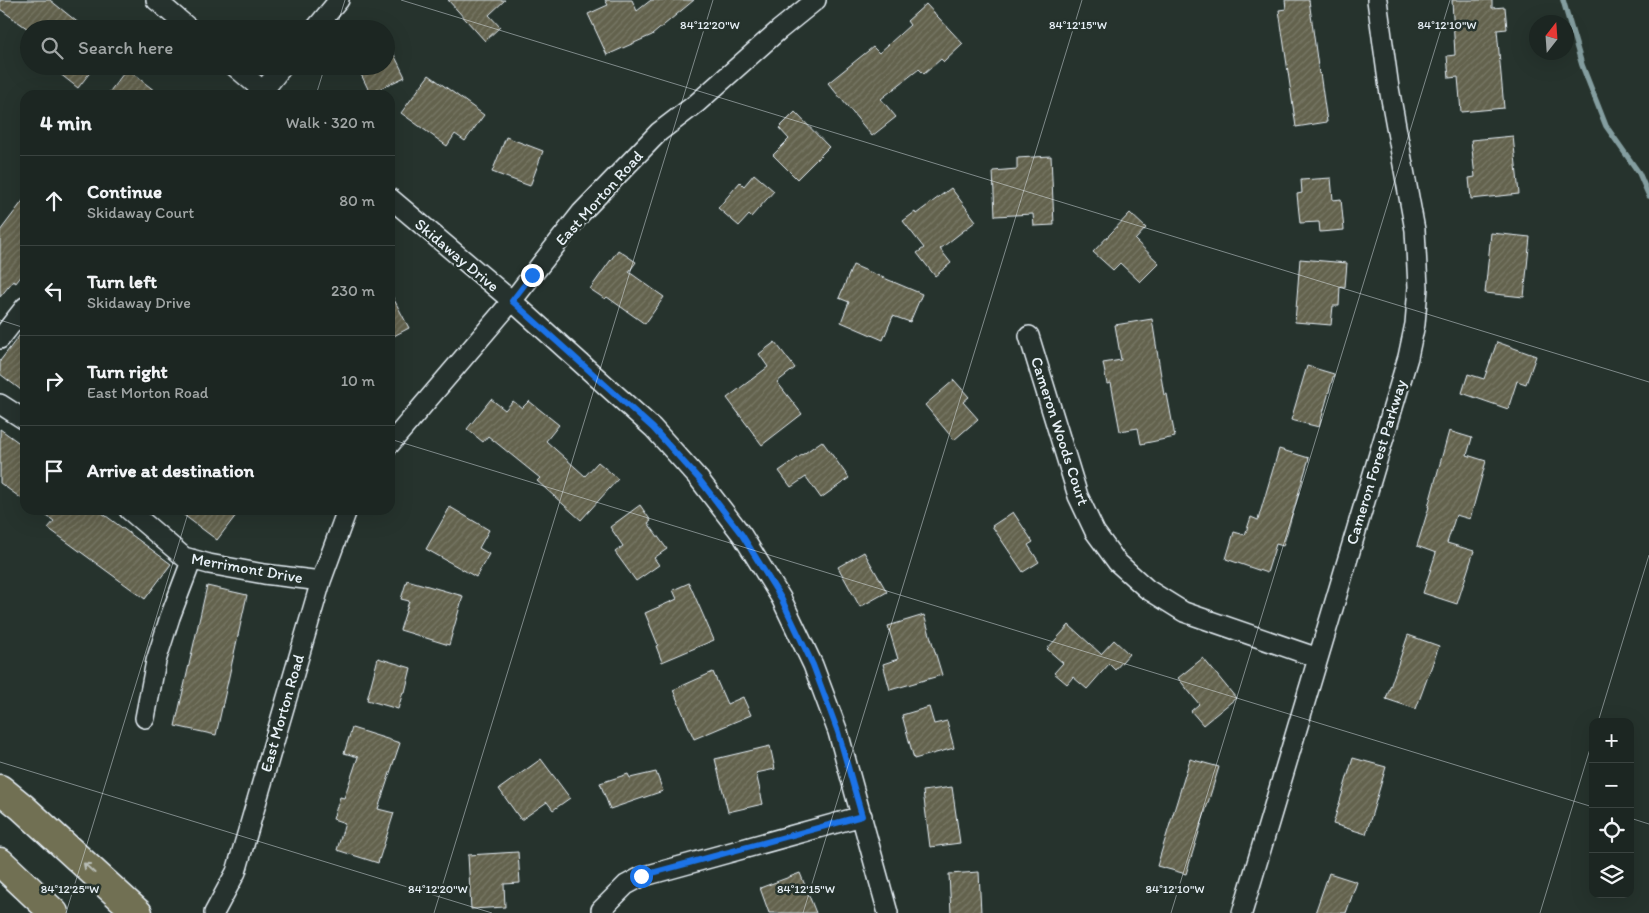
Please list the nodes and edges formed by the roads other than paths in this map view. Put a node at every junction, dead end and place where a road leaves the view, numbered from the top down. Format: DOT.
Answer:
graph roads {
  1 [pos="156,0"];
  2 [pos="339,0"];
  3 [pos="816,0"];
  4 [pos="1377,0"];
  5 [pos="179,20"];
  6 [pos="322,20"];
  7 [pos="245,75"];
  8 [pos="277,75"];
  9 [pos="262,90"];
  10 [pos="268,90"];
  11 [pos="395,202"];
  12 [pos="512,301"];
  13 [pos="20,313"];
  14 [pos="1029,336"];
  15 [pos="0,339"];
  16 [pos="0,404"];
  17 [pos="20,417"];
  18 [pos="395,438"];
  19 [pos="135,515"];
  20 [pos="345,515"];
  21 [pos="192,559"];
  22 [pos="321,581"];
  23 [pos="1318,658"];
  24 [pos="146,718"];
  25 [pos="0,789"];
  26 [pos="862,816"];
  27 [pos="0,862"];
  28 [pos="601,910"];
  29 [pos="54,913"];
  30 [pos="138,913"];
  31 [pos="214,913"];
  32 [pos="888,913"];
  33 [pos="1242,913"];
  1 -- 5 [label="street"];
  2 -- 6 [label="street"];
  3 -- 12 [label="street, East Morton Road"];
  4 -- 23 [label="street, Cameron Forest Parkway"];
  7 -- 9 [label="street"];
  8 -- 10 [label="street"];
  11 -- 12 [label="street, Skidaway Drive"];
  12 -- 18 [label="street, East Morton Road"];
  12 -- 26 [label="street, Skidaway Drive"];
  13 -- 15 [label="street"];
  14 -- 23 [label="street, Cameron Woods Court"];
  16 -- 17 [label="street"];
  19 -- 21 [label="street, Merrimont Drive"];
  20 -- 22 [label="street, East Morton Road"];
  21 -- 22 [label="street, Merrimont Drive"];
  21 -- 24 [label="street"];
  22 -- 31 [label="street, East Morton Road"];
  23 -- 33 [label="street, Cameron Forest Parkway"];
  30 -- 25 [label="highway, one-way"];
  26 -- 28 [label="street"];
  26 -- 32 [label="street, Skidaway Drive"];
  27 -- 29 [label="highway"];
}
